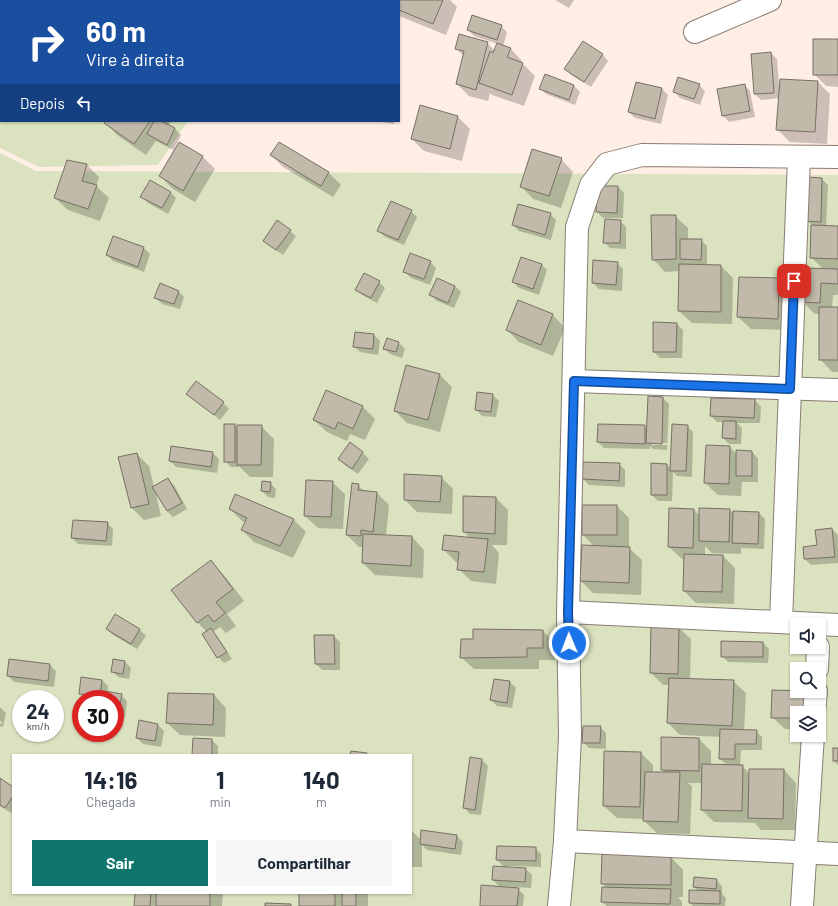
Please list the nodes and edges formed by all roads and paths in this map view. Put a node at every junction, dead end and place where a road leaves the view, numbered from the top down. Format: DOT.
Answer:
graph roads {
  1 [pos="770,0"];
  2 [pos="695,32"];
  3 [pos="799,157"];
  4 [pos="838,157"];
  5 [pos="574,381"];
  6 [pos="790,389"];
  7 [pos="838,390"];
  8 [pos="568,612"];
  9 [pos="782,622"];
  10 [pos="790,623"];
  11 [pos="813,742"];
  12 [pos="565,841"];
  13 [pos="806,853"];
  14 [pos="838,854"];
  15 [pos="560,906"];
  16 [pos="802,906"];
  1 -- 2 [label="street"];
  3 -- 4 [label="street"];
  3 -- 5 [label="street"];
  3 -- 6 [label="street"];
  5 -- 6 [label="street"];
  5 -- 8 [label="street"];
  6 -- 7 [label="street"];
  6 -- 9 [label="street"];
  8 -- 9 [label="street"];
  8 -- 12 [label="street"];
  9 -- 10 [label="street"];
  11 -- 13 [label="street"];
  12 -- 13 [label="street"];
  12 -- 15 [label="street"];
  13 -- 14 [label="street"];
  13 -- 16 [label="street"];
}
